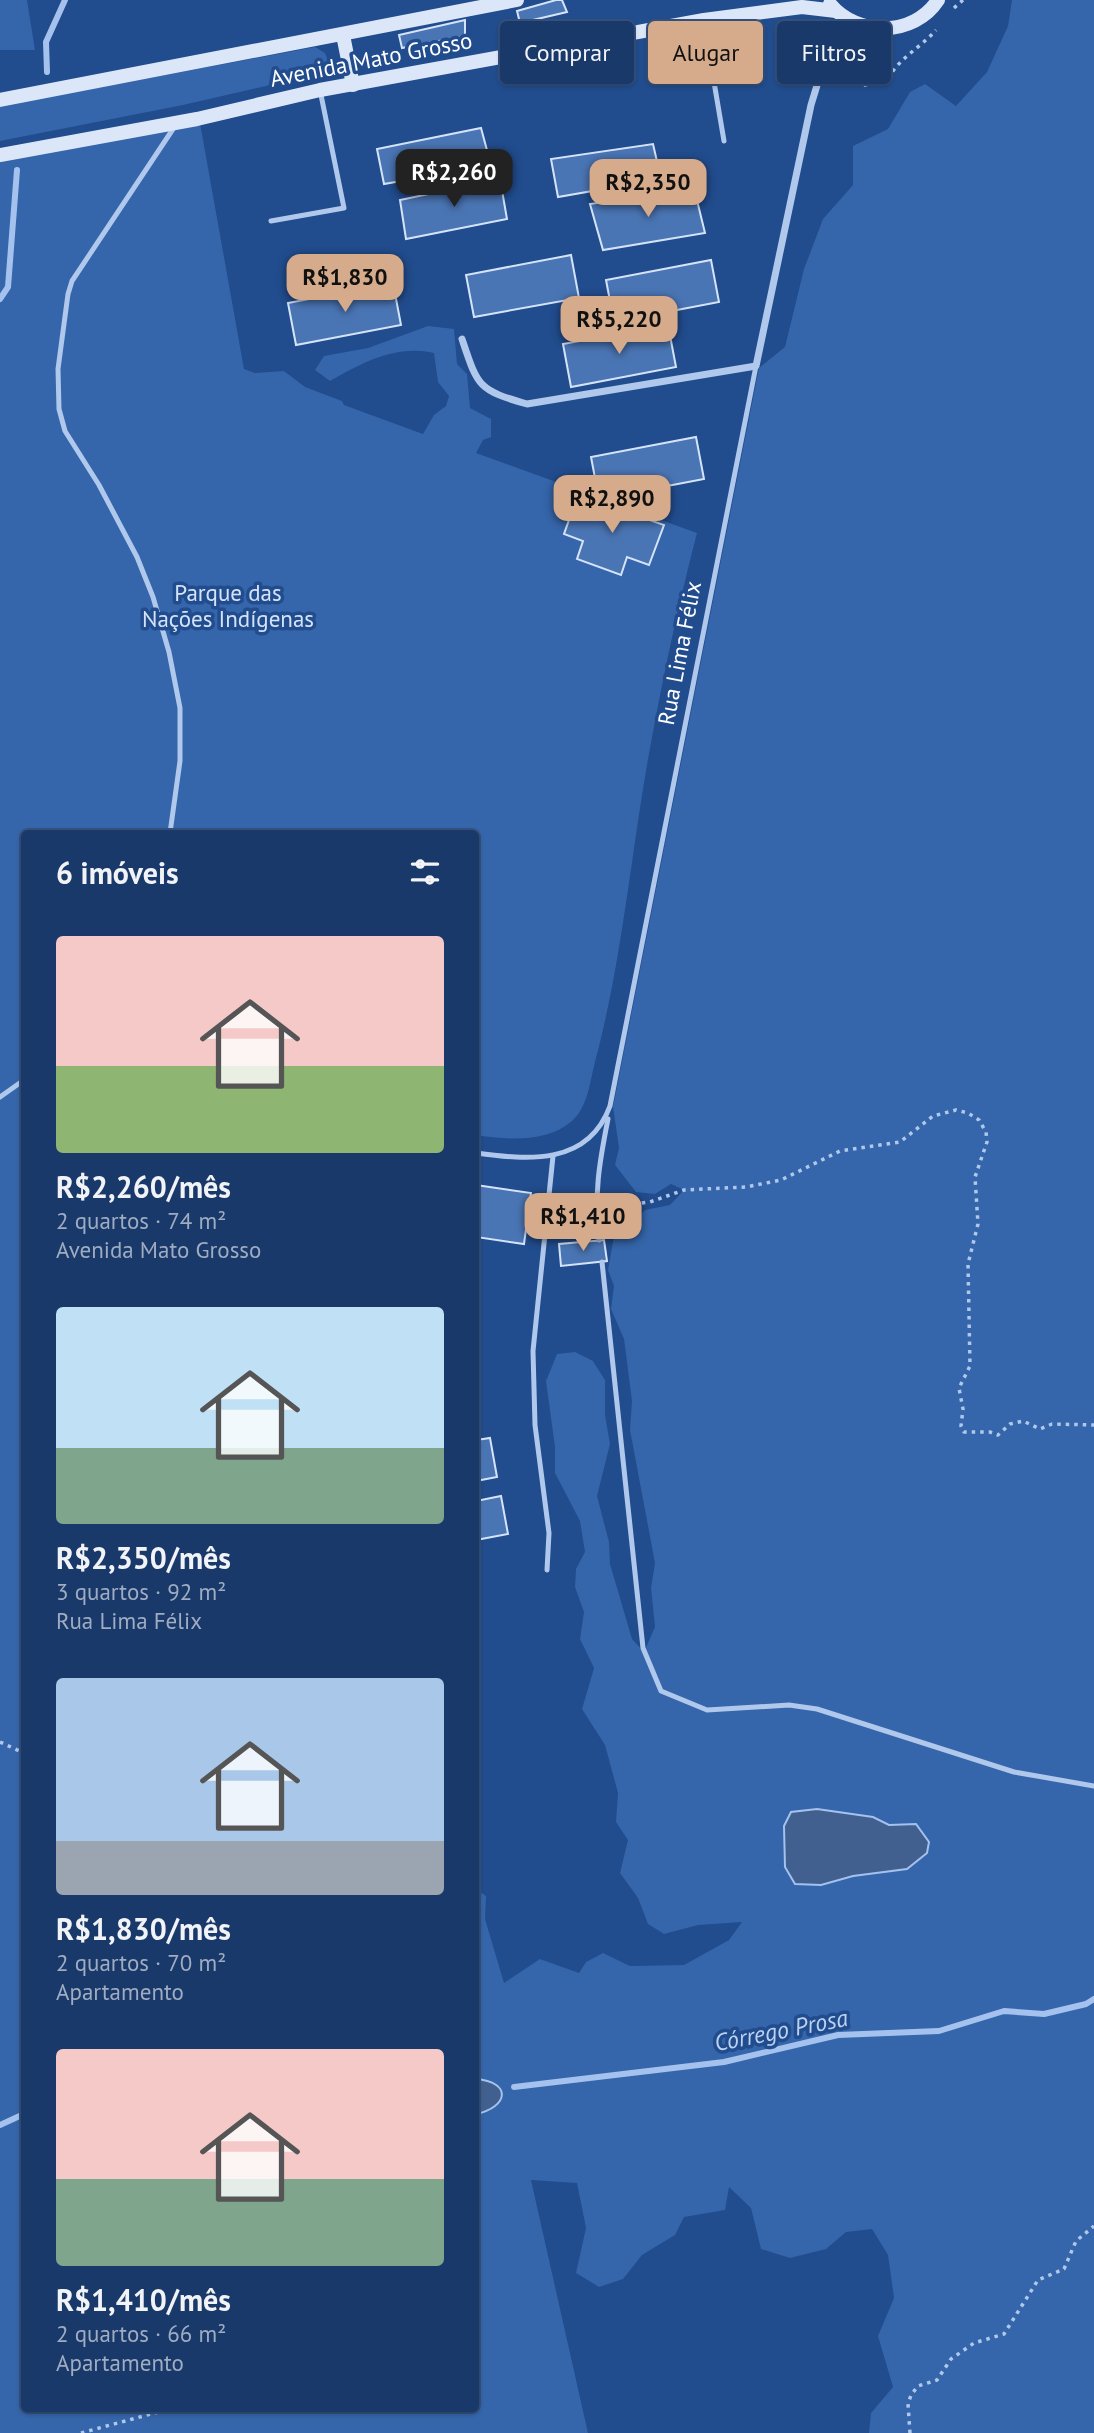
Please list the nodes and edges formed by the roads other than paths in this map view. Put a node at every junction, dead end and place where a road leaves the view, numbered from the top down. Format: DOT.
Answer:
graph roads {
  1 [pos="517,0"];
  2 [pos="938,1"];
  3 [pos="837,10"];
  4 [pos="704,20"];
  5 [pos="343,35"];
  6 [pos="353,85"];
  7 [pos="320,90"];
  8 [pos="0,100"];
  9 [pos="177,123"];
  10 [pos="724,141"];
  11 [pos="0,155"];
  12 [pos="271,221"];
  13 [pos="462,339"];
  14 [pos="756,366"];
  15 [pos="170,830"];
  16 [pos="21,1082"];
  17 [pos="0,1097"];
  18 [pos="610,1106"];
  19 [pos="479,1153"];
  20 [pos="553,1156"];
  21 [pos="599,1240"];
  22 [pos="602,1262"];
  23 [pos="547,1570"];
  24 [pos="1094,1786"];
  1 -- 5 [label="main road, Avenida Mato Grosso"];
  2 -- 3 [label="main road, Avenida Mato Grosso"];
  3 -- 4 [label="main road, Avenida Mato Grosso"];
  3 -- 14 [label="street, Rua Lima Félix"];
  4 -- 6 [label="main road, Avenida Mato Grosso"];
  4 -- 10 [label="lane"];
  5 -- 6 [label="main road"];
  5 -- 8 [label="main road, Avenida Mato Grosso"];
  6 -- 7 [label="main road, Avenida Mato Grosso"];
  7 -- 9 [label="main road, Avenida Mato Grosso"];
  7 -- 12 [label="lane"];
  9 -- 11 [label="main road, Avenida Mato Grosso"];
  9 -- 15 [label="lane"];
  13 -- 14 [label="street"];
  14 -- 18 [label="lane, Rua Lima Félix"];
  16 -- 17 [label="lane"];
  18 -- 20 [label="lane, Rua Lima Félix"];
  18 -- 21 [label="lane"];
  19 -- 20 [label="lane, Rua Lima Félix"];
  20 -- 23 [label="lane"];
  22 -- 24 [label="lane"];
}
